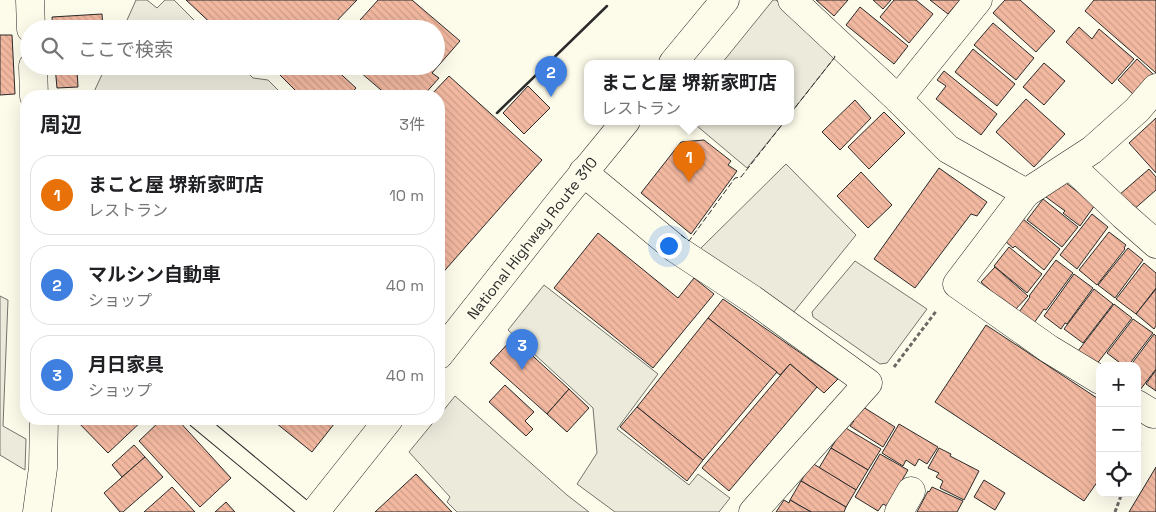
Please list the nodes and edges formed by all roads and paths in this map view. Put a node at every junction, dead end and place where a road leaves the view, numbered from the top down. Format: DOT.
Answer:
graph roads {
  1 [pos="30,0"];
  2 [pos="725,0"];
  3 [pos="792,0"];
  4 [pos="978,0"];
  5 [pos="31,20"];
  6 [pos="675,60"];
  7 [pos="33,75"];
  8 [pos="1156,88"];
  9 [pos="34,90"];
  10 [pos="898,99"];
  11 [pos="623,125"];
  12 [pos="1070,165"];
  13 [pos="584,172"];
  14 [pos="1026,193"];
  15 [pos="1156,244"];
  16 [pos="957,284"];
  17 [pos="445,347"];
  18 [pos="1096,377"];
  19 [pos="868,383"];
  20 [pos="44,425"];
  21 [pos="203,425"];
  22 [pos="383,425"];
  23 [pos="1121,497"];
  24 [pos="37,512"];
  25 [pos="308,512"];
  26 [pos="315,512"];
  27 [pos="753,512"];
  28 [pos="1115,512"];
  1 -- 5 [label="main road"];
  2 -- 6 [label="main road"];
  3 -- 10 [label="main road"];
  4 -- 10 [label="main road"];
  7 -- 9 [label="main road"];
  8 -- 12 [label="main road"];
  10 -- 14 [label="main road"];
  11 -- 13 [label="main road, National Highway Route 310"];
  12 -- 14 [label="main road"];
  12 -- 15 [label="main road"];
  13 -- 17 [label="main road, National Highway Route 310"];
  13 -- 19 [label="main road"];
  14 -- 16 [label="main road"];
  16 -- 18 [label="main road"];
  16 -- 19 [label="path"];
  19 -- 27 [label="main road"];
  20 -- 24 [label="main road"];
  21 -- 25 [label="lane"];
  22 -- 26 [label="main road"];
  23 -- 28 [label="path"];
}
